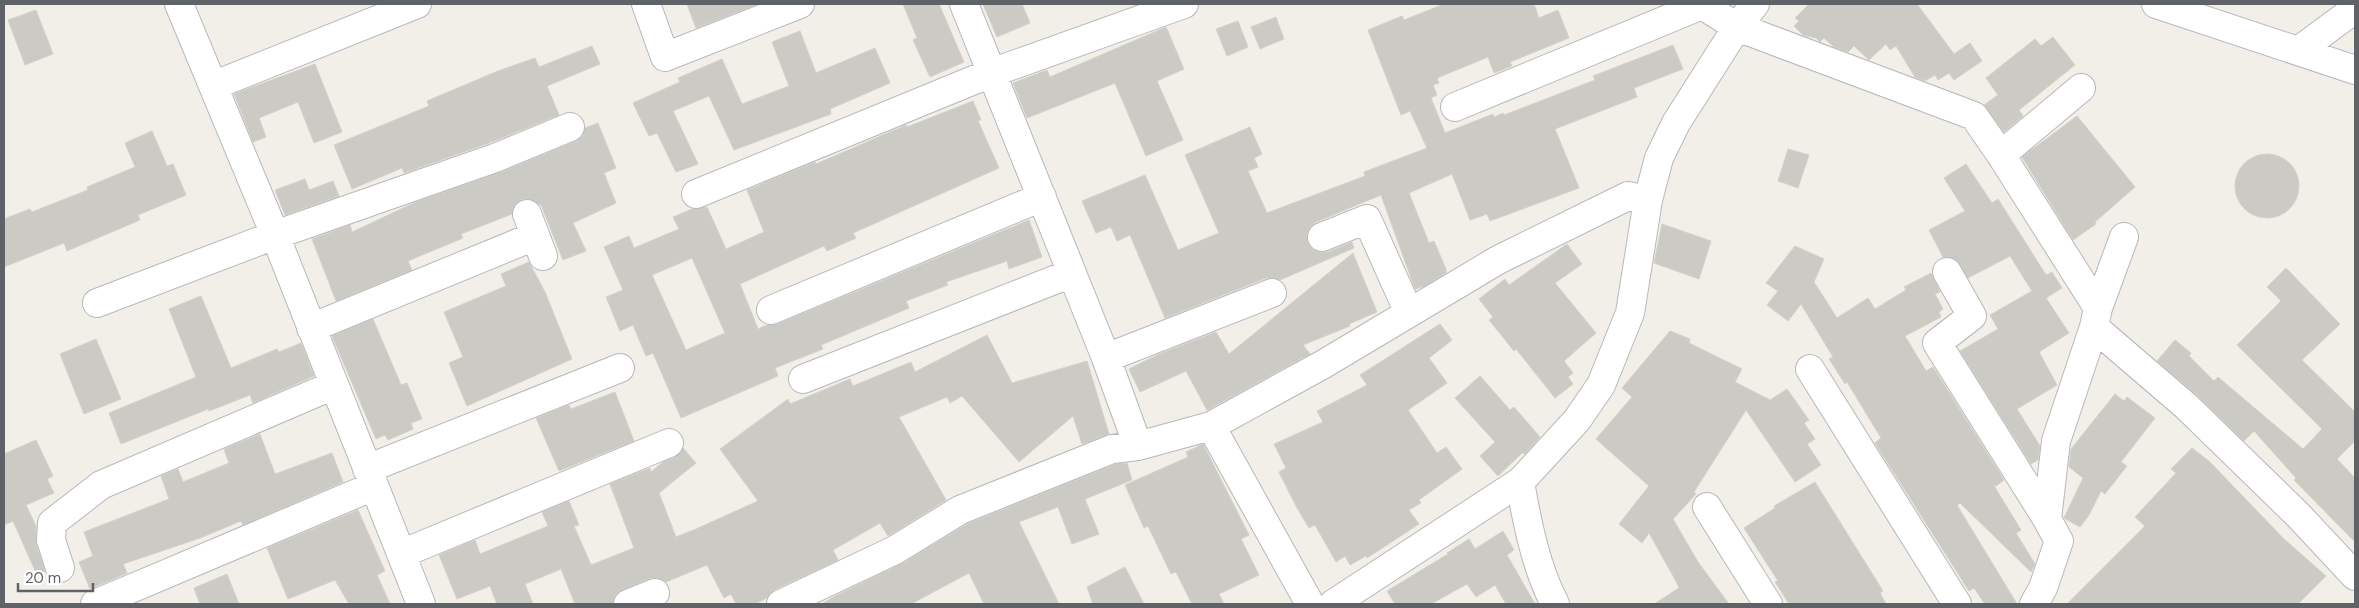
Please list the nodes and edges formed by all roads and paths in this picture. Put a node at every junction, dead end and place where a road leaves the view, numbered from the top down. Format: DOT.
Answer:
graph roads {
  1 [pos="180,4"];
  2 [pos="417,4"];
  3 [pos="646,4"];
  4 [pos="800,4"];
  5 [pos="964,4"];
  6 [pos="1184,4"];
  7 [pos="2156,4"];
  8 [pos="2355,9"];
  9 [pos="1744,13"];
  10 [pos="2298,52"];
  11 [pos="2355,70"];
  12 [pos="991,73"];
  13 [pos="214,85"];
  14 [pos="2081,88"];
  15 [pos="1455,107"];
  16 [pos="570,127"];
  17 [pos="2001,155"];
  18 [pos="696,194"];
  19 [pos="1042,197"];
  20 [pos="1648,200"];
  21 [pos="275,235"];
  22 [pos="535,235"];
  23 [pos="2124,236"];
  24 [pos="1322,237"];
  25 [pos="1947,272"];
  26 [pos="1072,273"];
  27 [pos="1272,293"];
  28 [pos="97,303"];
  29 [pos="771,310"];
  30 [pos="1409,313"];
  31 [pos="2096,317"];
  32 [pos="311,328"];
  33 [pos="1106,358"];
  34 [pos="620,368"];
  35 [pos="1810,369"];
  36 [pos="803,379"];
  37 [pos="334,385"];
  38 [pos="1211,426"];
  39 [pos="669,443"];
  40 [pos="1138,446"];
  41 [pos="371,477"];
  42 [pos="1520,482"];
  43 [pos="1707,507"];
  44 [pos="2047,519"];
  45 [pos="401,554"];
  46 [pos="60,568"];
  47 [pos="2355,576"];
  48 [pos="655,593"];
  49 [pos="2043,599"];
  50 [pos="94,604"];
  51 [pos="421,604"];
  52 [pos="628,604"];
  53 [pos="781,604"];
  54 [pos="1310,604"];
  55 [pos="1333,604"];
  56 [pos="1555,604"];
  57 [pos="1768,604"];
  58 [pos="1958,604"];
  1 -- 13 [label="street"];
  2 -- 13 [label="street"];
  3 -- 4 [label="street"];
  5 -- 12 [label="street"];
  6 -- 12 [label="street"];
  7 -- 10 [label="street"];
  8 -- 10 [label="street"];
  9 -- 15 [label="street"];
  9 -- 17 [label="street"];
  9 -- 20 [label="street"];
  10 -- 11 [label="street"];
  12 -- 18 [label="street"];
  12 -- 19 [label="street"];
  13 -- 21 [label="street"];
  14 -- 17 [label="street"];
  16 -- 21 [label="street"];
  17 -- 31 [label="street"];
  19 -- 26 [label="street"];
  19 -- 29 [label="street"];
  20 -- 30 [label="street"];
  20 -- 42 [label="street"];
  21 -- 28 [label="street"];
  21 -- 32 [label="street"];
  22 -- 32 [label="street"];
  23 -- 31 [label="street"];
  24 -- 30 [label="street"];
  25 -- 44 [label="street"];
  26 -- 33 [label="street"];
  26 -- 36 [label="street"];
  27 -- 33 [label="street"];
  30 -- 38 [label="street"];
  31 -- 44 [label="street"];
  31 -- 47 [label="street"];
  32 -- 37 [label="street"];
  33 -- 40 [label="street"];
  34 -- 41 [label="street"];
  35 -- 58 [label="street"];
  37 -- 41 [label="street"];
  37 -- 46 [label="street"];
  38 -- 40 [label="street"];
  38 -- 54 [label="street"];
  39 -- 45 [label="street"];
  40 -- 53 [label="street"];
  41 -- 45 [label="street"];
  41 -- 50 [label="street"];
  42 -- 55 [label="street"];
  42 -- 56 [label="street"];
  43 -- 57 [label="street"];
  44 -- 49 [label="street"];
  45 -- 51 [label="street"];
  48 -- 52 [label="street"];
}
